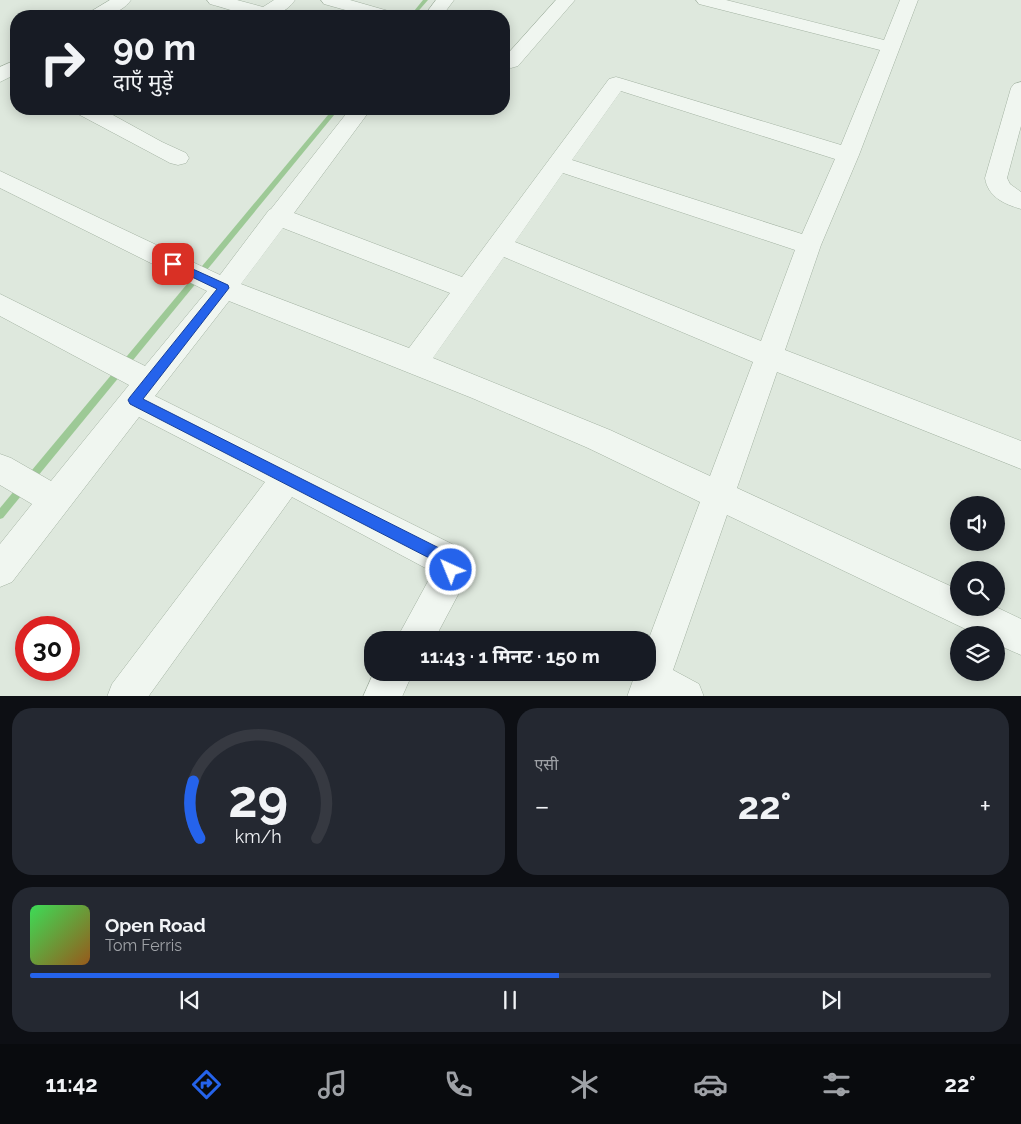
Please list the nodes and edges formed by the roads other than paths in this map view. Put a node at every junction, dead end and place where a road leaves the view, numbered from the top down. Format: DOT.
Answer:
graph roads {
  1 [pos="122,0"];
  2 [pos="216,0"];
  3 [pos="286,0"];
  4 [pos="330,0"];
  5 [pos="446,0"];
  6 [pos="566,0"];
  7 [pos="704,0"];
  8 [pos="909,0"];
  9 [pos="106,10"];
  10 [pos="255,10"];
  11 [pos="272,10"];
  12 [pos="365,10"];
  13 [pos="438,10"];
  14 [pos="891,47"];
  15 [pos="511,62"];
  16 [pos="1021,88"];
  17 [pos="97,115"];
  18 [pos="355,115"];
  19 [pos="848,155"];
  20 [pos="178,158"];
  21 [pos="558,163"];
  22 [pos="0,179"];
  23 [pos="1021,201"];
  24 [pos="277,216"];
  25 [pos="498,245"];
  26 [pos="809,246"];
  27 [pos="216,284"];
  28 [pos="467,289"];
  29 [pos="0,304"];
  30 [pos="768,356"];
  31 [pos="414,364"];
  32 [pos="139,386"];
  33 [pos="1021,455"];
  34 [pos="287,478"];
  35 [pos="24,482"];
  36 [pos="718,496"];
  37 [pos="0,570"];
  38 [pos="419,631"];
  39 [pos="1021,637"];
  40 [pos="390,681"];
  41 [pos="649,687"];
  42 [pos="126,696"];
  43 [pos="381,696"];
  44 [pos="686,696"];
  1 -- 9 [label="street"];
  2 -- 10 [label="street"];
  3 -- 11 [label="street"];
  4 -- 12 [label="street"];
  5 -- 13 [label="street"];
  6 -- 15 [label="street"];
  7 -- 14 [label="street"];
  8 -- 14 [label="street"];
  14 -- 19 [label="street"];
  16 -- 23 [label="street"];
  17 -- 20 [label="street"];
  18 -- 24 [label="street"];
  19 -- 21 [label="street"];
  19 -- 26 [label="street"];
  21 -- 25 [label="street"];
  21 -- 26 [label="street"];
  22 -- 27 [label="street"];
  24 -- 27 [label="street"];
  24 -- 28 [label="street"];
  25 -- 28 [label="street"];
  25 -- 30 [label="street"];
  26 -- 30 [label="street"];
  27 -- 31 [label="street"];
  27 -- 32 [label="street"];
  28 -- 31 [label="street"];
  29 -- 32 [label="street"];
  30 -- 33 [label="street"];
  30 -- 36 [label="street"];
  31 -- 36 [label="street"];
  32 -- 34 [label="street"];
  32 -- 35 [label="street"];
  34 -- 38 [label="street"];
  34 -- 42 [label="street"];
  35 -- 37 [label="street"];
  36 -- 39 [label="street"];
  36 -- 41 [label="street"];
  40 -- 43 [label="street"];
  41 -- 44 [label="street"];
}
